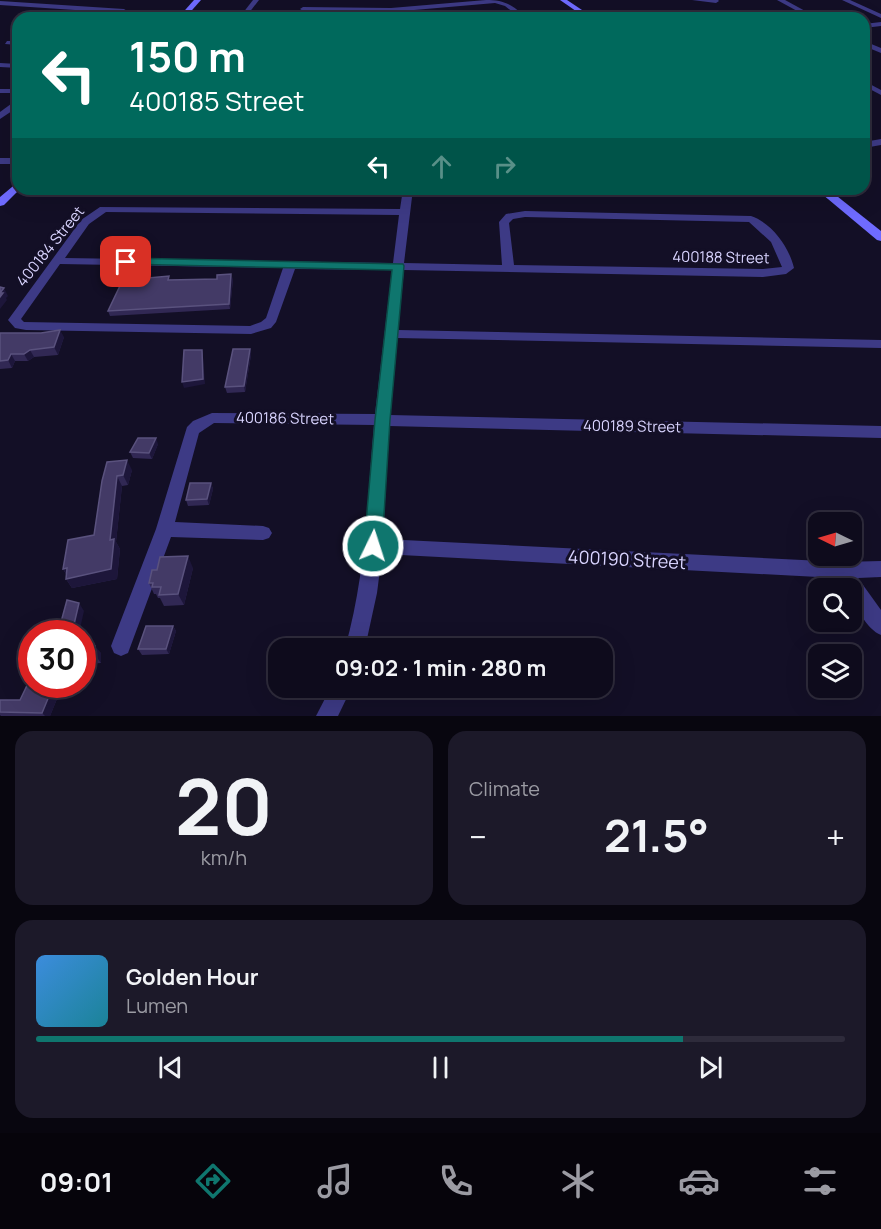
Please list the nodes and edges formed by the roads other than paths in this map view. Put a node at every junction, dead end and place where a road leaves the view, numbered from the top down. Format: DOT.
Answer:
graph roads {
  1 [pos="198,0"];
  2 [pos="256,0"];
  3 [pos="310,0"];
  4 [pos="381,0"];
  5 [pos="435,0"];
  6 [pos="562,0"];
  7 [pos="695,0"];
  8 [pos="780,0"];
  9 [pos="845,0"];
  10 [pos="716,1"];
  11 [pos="0,3"];
  12 [pos="441,6"];
  13 [pos="303,9"];
  14 [pos="391,10"];
  15 [pos="123,12"];
  16 [pos="187,12"];
  17 [pos="247,12"];
  18 [pos="301,12"];
  19 [pos="517,12"];
  20 [pos="581,12"];
  21 [pos="803,12"];
  22 [pos="881,16"];
  23 [pos="7,43"];
  24 [pos="12,43"];
  25 [pos="12,191"];
  26 [pos="407,195"];
  27 [pos="828,195"];
  28 [pos="0,203"];
  29 [pos="405,212"];
  30 [pos="881,237"];
  31 [pos="56,261"];
  32 [pos="290,265"];
  33 [pos="399,266"];
  34 [pos="508,268"];
  35 [pos="392,334"];
  36 [pos="881,344"];
  37 [pos="382,420"];
  38 [pos="881,432"];
  39 [pos="165,529"];
  40 [pos="263,533"];
  41 [pos="373,546"];
  42 [pos="881,569"];
  43 [pos="842,570"];
  44 [pos="878,622"];
  45 [pos="358,638"];
  46 [pos="121,646"];
  47 [pos="336,698"];
  48 [pos="327,716"];
  1 -- 16 [label="street"];
  2 -- 17 [label="street"];
  3 -- 13 [label="street"];
  4 -- 14 [label="street"];
  5 -- 12 [label="street"];
  6 -- 20 [label="street"];
  7 -- 10 [label="street"];
  8 -- 21 [label="street"];
  9 -- 22 [label="street"];
  11 -- 15 [label="street"];
  12 -- 14 [label="street"];
  12 -- 19 [label="street"];
  13 -- 14 [label="street"];
  13 -- 18 [label="street"];
  23 -- 24 [label="street"];
  25 -- 28 [label="street"];
  26 -- 29 [label="street"];
  27 -- 30 [label="street"];
  29 -- 31 [label="street, 400184 Street"];
  29 -- 33 [label="street"];
  31 -- 32 [label="street, 400188 Street"];
  31 -- 32 [label="street, 400184 Street"];
  32 -- 33 [label="street, 400188 Street"];
  33 -- 34 [label="street, 400188 Street"];
  33 -- 35 [label="street"];
  34 -- 34 [label="street, 400188 Street"];
  35 -- 36 [label="street"];
  35 -- 37 [label="street"];
  37 -- 38 [label="street, 400189 Street"];
  37 -- 39 [label="street, 400186 Street"];
  37 -- 41 [label="street"];
  39 -- 40 [label="street"];
  39 -- 46 [label="street"];
  41 -- 43 [label="street, 400190 Street"];
  41 -- 45 [label="street"];
  42 -- 43 [label="street, 400190 Street"];
  43 -- 44 [label="street"];
  47 -- 48 [label="street"];
}
